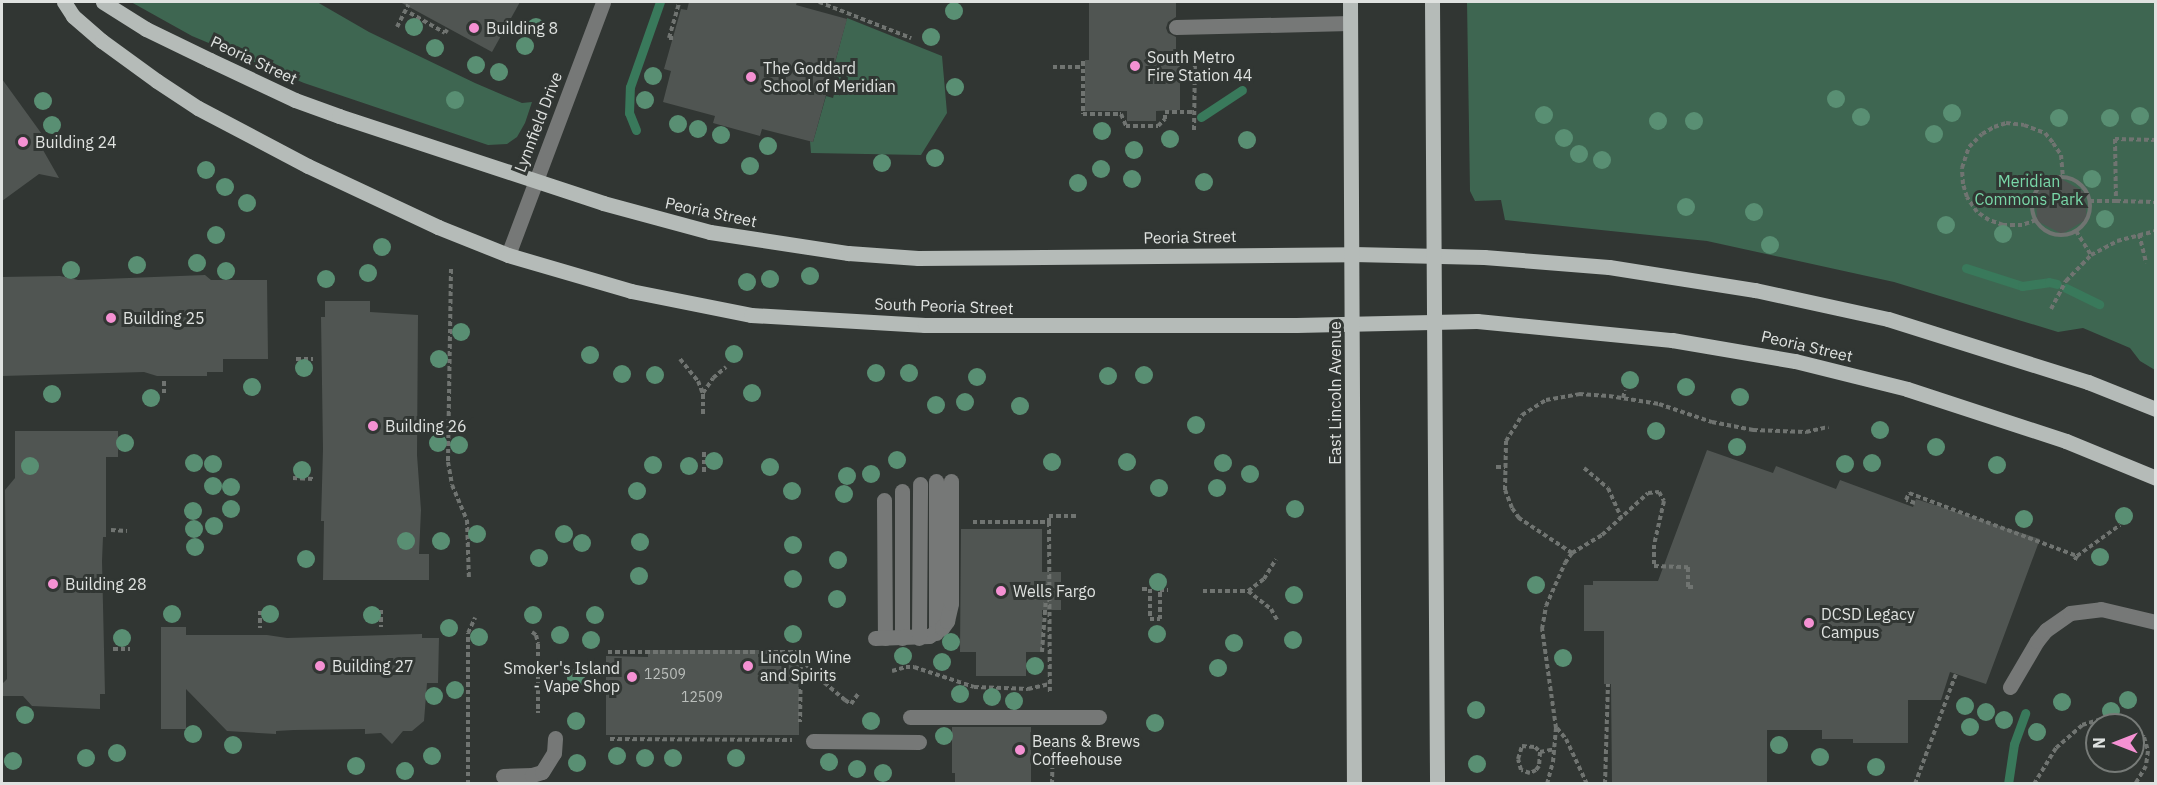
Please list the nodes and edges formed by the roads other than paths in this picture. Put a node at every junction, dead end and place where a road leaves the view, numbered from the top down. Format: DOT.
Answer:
graph roads {
  1 [pos="64,2"];
  2 [pos="103,2"];
  3 [pos="603,2"];
  4 [pos="1350,2"];
  5 [pos="1432,2"];
  6 [pos="1350,23"];
  7 [pos="1176,27"];
  8 [pos="535,182"];
  9 [pos="1353,254"];
  10 [pos="508,255"];
  11 [pos="1435,255"];
  12 [pos="1435,322"];
  13 [pos="1352,324"];
  14 [pos="2156,409"];
  15 [pos="2156,478"];
  16 [pos="944,481"];
  17 [pos="920,484"];
  18 [pos="902,491"];
  19 [pos="884,500"];
  20 [pos="2156,622"];
  21 [pos="903,638"];
  22 [pos="919,638"];
  23 [pos="2010,687"];
  24 [pos="910,717"];
  25 [pos="1099,717"];
  26 [pos="555,738"];
  27 [pos="806,740"];
  28 [pos="919,742"];
  29 [pos="503,776"];
  30 [pos="1354,783"];
  31 [pos="1437,783"];
  1 -- 10 [label="main road"];
  2 -- 8 [label="main road, Peoria Street"];
  3 -- 8 [label="street, Lynnfield Drive"];
  4 -- 6 [label="main road, East Lincoln Avenue"];
  5 -- 11 [label="main road"];
  6 -- 7 [label="street"];
  6 -- 9 [label="main road, East Lincoln Avenue"];
  8 -- 9 [label="main road, Peoria Street"];
  8 -- 10 [label="street, Lynnfield Drive"];
  9 -- 11 [label="main road"];
  9 -- 13 [label="main road, East Lincoln Avenue"];
  10 -- 13 [label="main road, South Peoria Street"];
  11 -- 12 [label="main road"];
  11 -- 14 [label="main road"];
  12 -- 13 [label="main road"];
  12 -- 15 [label="main road, Peoria Street"];
  12 -- 31 [label="main road"];
  13 -- 30 [label="main road, East Lincoln Avenue"];
  16 -- 22 [label="street"];
  17 -- 22 [label="street"];
  18 -- 21 [label="street"];
  19 -- 21 [label="street"];
  20 -- 23 [label="street"];
  21 -- 22 [label="street"];
  24 -- 25 [label="street"];
  26 -- 29 [label="street"];
  27 -- 28 [label="street"];
}
